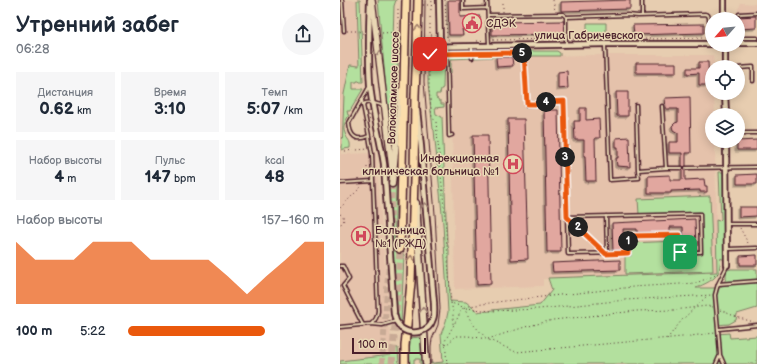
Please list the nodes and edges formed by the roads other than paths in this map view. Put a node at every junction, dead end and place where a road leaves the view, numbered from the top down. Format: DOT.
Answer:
graph roads {
  1 [pos="342,0"];
  2 [pos="371,0"];
  3 [pos="406,0"];
  4 [pos="439,0"];
  5 [pos="463,0"];
  6 [pos="487,0"];
  7 [pos="642,0"];
  8 [pos="724,0"];
  9 [pos="420,2"];
  10 [pos="487,8"];
  11 [pos="724,12"];
  12 [pos="757,13"];
  13 [pos="705,14"];
  14 [pos="745,14"];
  15 [pos="488,15"];
  16 [pos="642,16"];
  17 [pos="566,17"];
  18 [pos="344,31"];
  19 [pos="745,38"];
  20 [pos="757,38"];
  21 [pos="745,43"];
  22 [pos="757,43"];
  23 [pos="405,44"];
  24 [pos="605,44"];
  25 [pos="705,44"];
  26 [pos="524,45"];
  27 [pos="566,45"];
  28 [pos="440,46"];
  29 [pos="447,46"];
  30 [pos="472,46"];
  31 [pos="489,46"];
  32 [pos="417,47"];
  33 [pos="472,58"];
  34 [pos="745,68"];
  35 [pos="753,81"];
  36 [pos="370,84"];
  37 [pos="415,95"];
  38 [pos="362,100"];
  39 [pos="372,103"];
  40 [pos="636,105"];
  41 [pos="662,106"];
  42 [pos="384,107"];
  43 [pos="363,108"];
  44 [pos="745,133"];
  45 [pos="757,133"];
  46 [pos="452,135"];
  47 [pos="369,136"];
  48 [pos="726,148"];
  49 [pos="757,167"];
  50 [pos="666,168"];
  51 [pos="682,168"];
  52 [pos="686,168"];
  53 [pos="727,168"];
  54 [pos="638,170"];
  55 [pos="414,179"];
  56 [pos="373,181"];
  57 [pos="340,183"];
  58 [pos="392,184"];
  59 [pos="606,216"];
  60 [pos="567,217"];
  61 [pos="728,224"];
  62 [pos="757,224"];
  63 [pos="757,248"];
  64 [pos="400,249"];
  65 [pos="728,249"];
  66 [pos="606,254"];
  67 [pos="727,265"];
  68 [pos="340,266"];
  69 [pos="757,281"];
  70 [pos="718,284"];
  71 [pos="340,286"];
  72 [pos="344,286"];
  73 [pos="396,321"];
  74 [pos="371,324"];
  75 [pos="757,324"];
  76 [pos="363,325"];
  77 [pos="340,327"];
  78 [pos="718,330"];
  79 [pos="720,355"];
  80 [pos="426,363"];
  81 [pos="405,364"];
  82 [pos="716,364"];
  83 [pos="724,364"];
  1 -- 18 [label="lane"];
  2 -- 36 [label="street"];
  2 -- 42 [label="street, one-way"];
  3 -- 23 [label="main road, Волоколамское шоссе"];
  4 -- 28 [label="street"];
  5 -- 10 [label="lane"];
  6 -- 10 [label="lane"];
  7 -- 16 [label="lane"];
  8 -- 11 [label="street"];
  32 -- 9 [label="main road, Волоколамское шоссе, one-way"];
  10 -- 15 [label="lane"];
  12 -- 14 [label="lane"];
  13 -- 16 [label="lane"];
  15 -- 17 [label="lane"];
  15 -- 31 [label="lane"];
  16 -- 17 [label="lane"];
  17 -- 27 [label="lane"];
  19 -- 20 [label="lane"];
  21 -- 22 [label="street"];
  23 -- 58 [label="main road"];
  23 -- 64 [label="main road, Волоколамское шоссе"];
  24 -- 25 [label="street, улица Габричевского"];
  24 -- 27 [label="street, улица Габричевского"];
  24 -- 54 [label="lane"];
  26 -- 27 [label="street, улица Габричевского"];
  26 -- 31 [label="street, улица Габричевского"];
  26 -- 60 [label="lane"];
  28 -- 29 [label="street, улица Габричевского"];
  28 -- 32 [label="street, улица Габричевского"];
  29 -- 30 [label="street, улица Габричевского"];
  29 -- 46 [label="lane"];
  30 -- 31 [label="street, улица Габричевского"];
  30 -- 33 [label="lane"];
  32 -- 37 [label="main road, Волоколамское шоссе"];
  34 -- 35 [label="lane"];
  36 -- 38 [label="lane"];
  36 -- 39 [label="street"];
  37 -- 55 [label="main road, Волоколамское шоссе"];
  73 -- 37 [label="street, one-way, bridge"];
  38 -- 43 [label="lane"];
  38 -- 47 [label="lane"];
  39 -- 42 [label="lane"];
  39 -- 43 [label="lane"];
  39 -- 73 [label="street"];
  40 -- 54 [label="lane"];
  41 -- 50 [label="lane"];
  42 -- 58 [label="street"];
  43 -- 47 [label="lane"];
  44 -- 45 [label="lane"];
  47 -- 56 [label="lane"];
  48 -- 53 [label="street"];
  49 -- 53 [label="lane"];
  50 -- 51 [label="lane"];
  50 -- 54 [label="lane"];
  52 -- 53 [label="lane"];
  53 -- 61 [label="street"];
  80 -- 55 [label="main road, Волоколамское шоссе, one-way"];
  81 -- 55 [label="main road, Волоколамское шоссе, one-way"];
  56 -- 57 [label="lane"];
  56 -- 74 [label="lane"];
  59 -- 60 [label="lane"];
  59 -- 66 [label="lane"];
  59 -- 66 [label="lane"];
  60 -- 66 [label="lane"];
  61 -- 62 [label="lane"];
  61 -- 65 [label="street"];
  63 -- 65 [label="lane"];
  65 -- 67 [label="street"];
  67 -- 70 [label="lane"];
  68 -- 72 [label="lane"];
  69 -- 70 [label="lane"];
  70 -- 78 [label="lane"];
  71 -- 72 [label="lane"];
  72 -- 76 [label="lane"];
  73 -- 74 [label="lane"];
  74 -- 76 [label="lane"];
  75 -- 78 [label="lane"];
  76 -- 77 [label="lane"];
  78 -- 79 [label="lane"];
  79 -- 82 [label="lane"];
  79 -- 83 [label="lane"];
}
